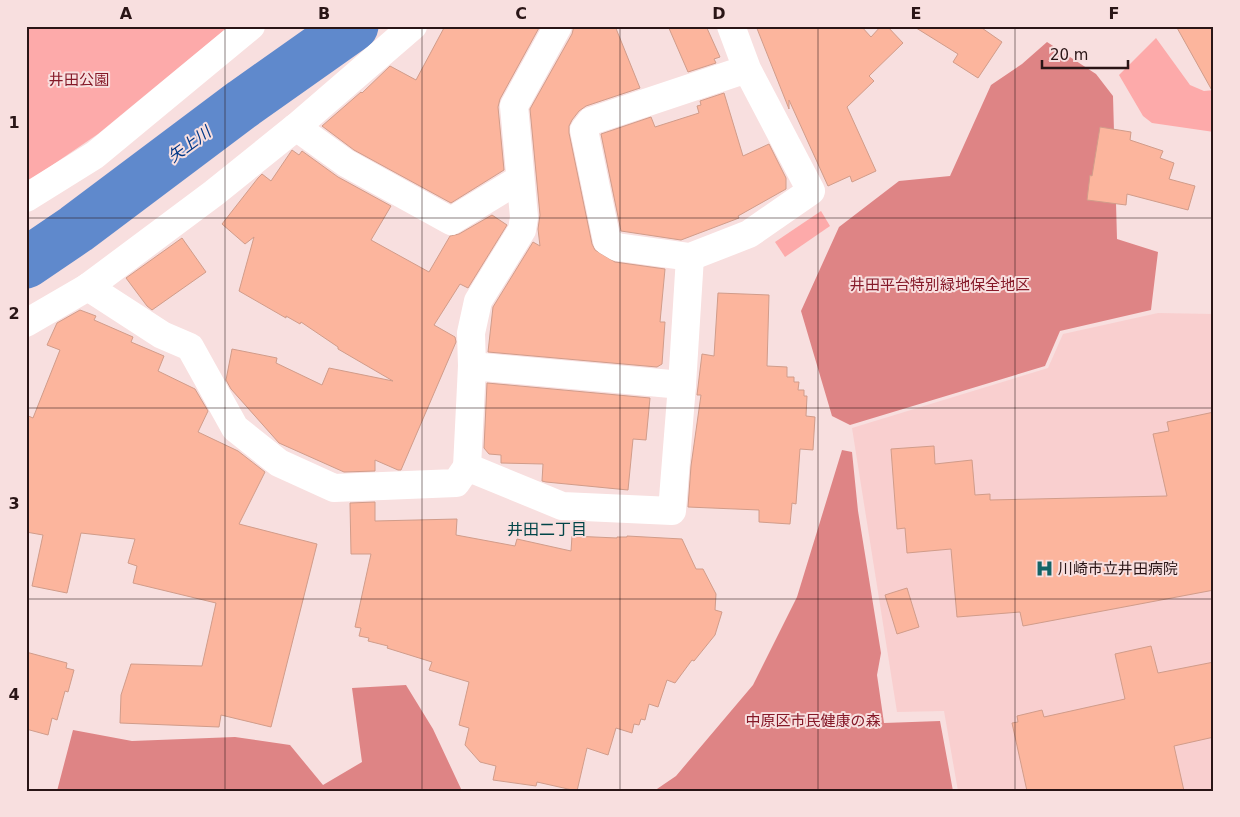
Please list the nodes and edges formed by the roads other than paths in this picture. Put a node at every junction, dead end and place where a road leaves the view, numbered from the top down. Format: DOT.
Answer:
graph roads {
  1 [pos="252,26"];
  2 [pos="414,26"];
  3 [pos="558,26"];
  4 [pos="731,26"];
  5 [pos="747,69"];
  6 [pos="296,127"];
  7 [pos="520,179"];
  8 [pos="26,198"];
  9 [pos="690,257"];
  10 [pos="88,287"];
  11 [pos="26,323"];
  12 [pos="472,366"];
  13 [pos="682,386"];
  14 [pos="467,467"];
  1 -- 8 [label="street"];
  2 -- 6 [label="street"];
  3 -- 7 [label="street"];
  4 -- 5 [label="street"];
  5 -- 9 [label="street"];
  5 -- 9 [label="street"];
  6 -- 7 [label="street"];
  6 -- 10 [label="street"];
  7 -- 12 [label="street"];
  9 -- 13 [label="street"];
  10 -- 11 [label="street"];
  10 -- 14 [label="street"];
  12 -- 13 [label="street"];
  12 -- 14 [label="street"];
  13 -- 14 [label="street"];
}
